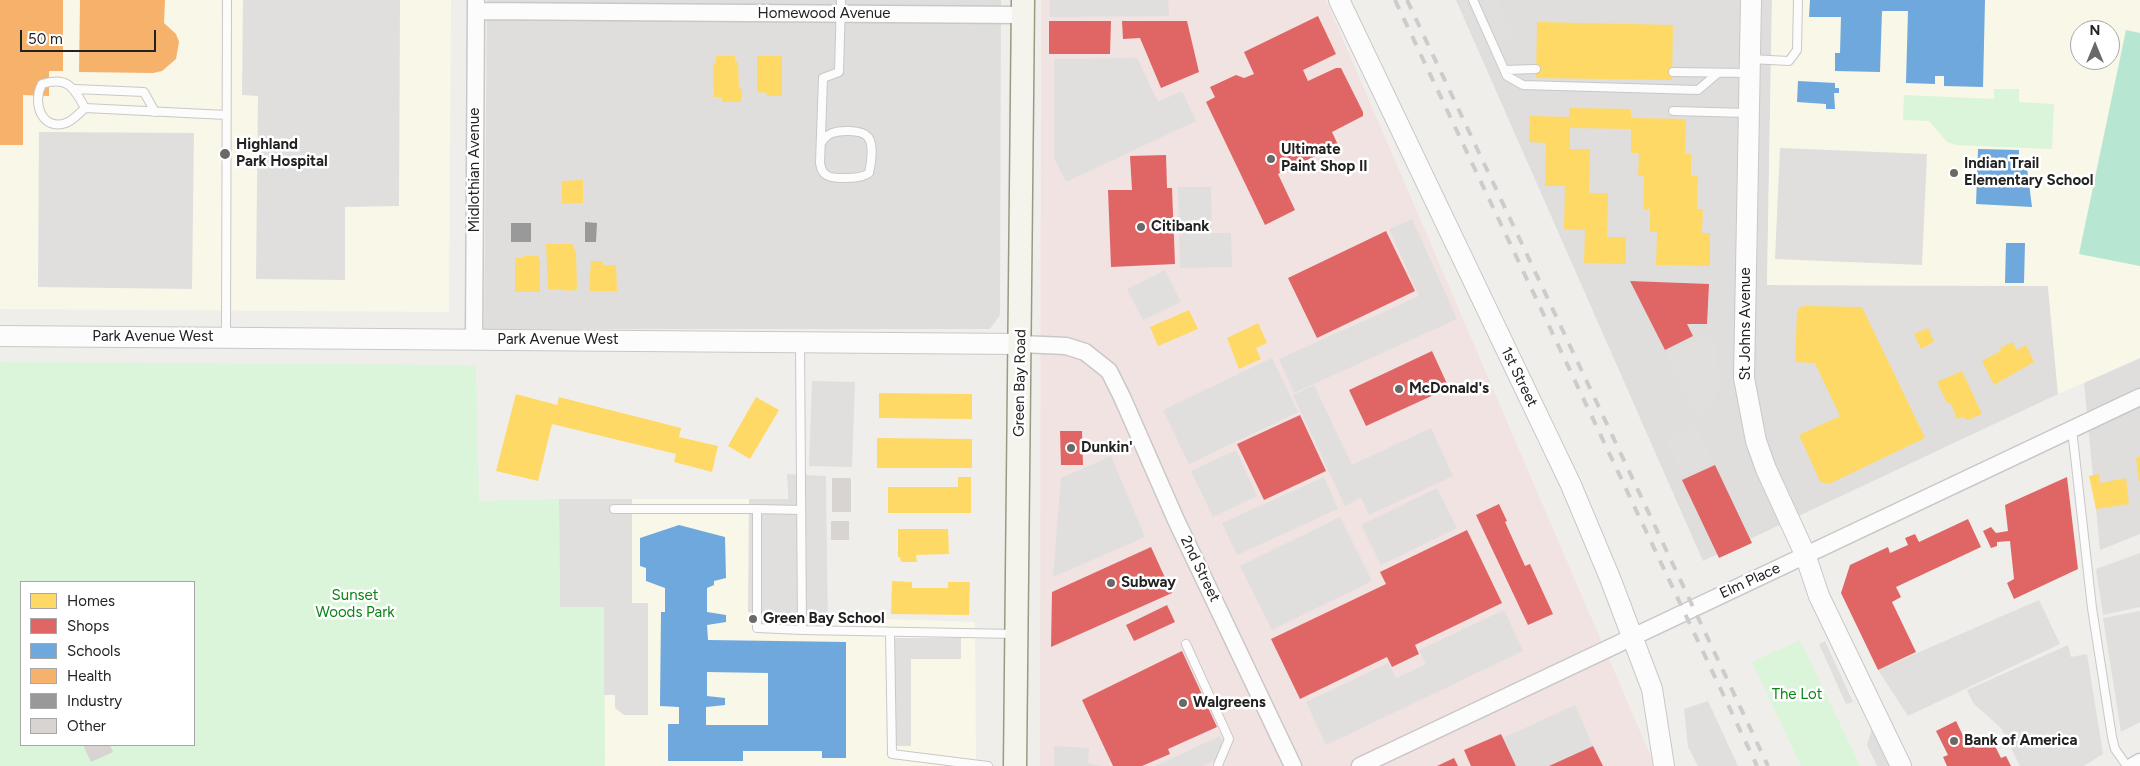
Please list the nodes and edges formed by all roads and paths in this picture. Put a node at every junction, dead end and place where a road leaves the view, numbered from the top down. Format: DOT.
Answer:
graph roads {
  1 [pos="227,0"];
  2 [pos="1339,0"];
  3 [pos="1473,0"];
  4 [pos="1751,0"];
  5 [pos="1798,0"];
  6 [pos="476,6"];
  7 [pos="841,7"];
  8 [pos="1022,8"];
  9 [pos="1750,66"];
  10 [pos="1536,69"];
  11 [pos="1505,70"];
  12 [pos="1673,72"];
  13 [pos="1718,73"];
  14 [pos="75,89"];
  15 [pos="85,108"];
  16 [pos="1673,111"];
  17 [pos="155,112"];
  18 [pos="1749,113"];
  19 [pos="226,115"];
  20 [pos="821,143"];
  21 [pos="0,336"];
  22 [pos="226,338"];
  23 [pos="474,340"];
  24 [pos="800,342"];
  25 [pos="1020,344"];
  26 [pos="1108,371"];
  27 [pos="2140,397"];
  28 [pos="2072,429"];
  29 [pos="614,509"];
  30 [pos="757,509"];
  31 [pos="801,510"];
  32 [pos="1805,554"];
  33 [pos="802,630"];
  34 [pos="890,632"];
  35 [pos="1017,634"];
  36 [pos="1633,637"];
  37 [pos="1186,644"];
  38 [pos="2140,762"];
  39 [pos="1218,765"];
  40 [pos="988,766"];
  41 [pos="1015,766"];
  42 [pos="1293,766"];
  43 [pos="1360,766"];
  44 [pos="1664,766"];
  45 [pos="1901,766"];
  46 [pos="2128,766"];
  47 [pos="2132,766"];
  1 -- 19 [label="lane"];
  2 -- 36 [label="street, 1st Street"];
  3 -- 11 [label="lane"];
  4 -- 9 [label="street, St Johns Avenue"];
  5 -- 9 [label="lane"];
  6 -- 7 [label="street, Homewood Avenue"];
  6 -- 23 [label="street, Midlothian Avenue"];
  7 -- 8 [label="street, Homewood Avenue"];
  7 -- 20 [label="lane"];
  8 -- 25 [label="main road, Green Bay Road"];
  9 -- 13 [label="lane"];
  9 -- 18 [label="street, St Johns Avenue"];
  10 -- 11 [label="lane"];
  11 -- 13 [label="lane"];
  12 -- 13 [label="lane"];
  14 -- 15 [label="lane"];
  14 -- 15 [label="lane"];
  14 -- 17 [label="lane"];
  15 -- 17 [label="lane"];
  16 -- 18 [label="lane"];
  17 -- 19 [label="lane"];
  18 -- 32 [label="street, St Johns Avenue"];
  19 -- 22 [label="lane"];
  20 -- 20 [label="lane"];
  21 -- 22 [label="street, Park Avenue West"];
  22 -- 23 [label="street, Park Avenue West"];
  23 -- 24 [label="street, Park Avenue West"];
  24 -- 25 [label="street, Park Avenue West"];
  24 -- 31 [label="lane"];
  25 -- 26 [label="street, Park Avenue West"];
  25 -- 35 [label="main road, Green Bay Road"];
  26 -- 42 [label="street, 2nd Street"];
  27 -- 28 [label="street, Elm Place"];
  28 -- 32 [label="street, Elm Place"];
  28 -- 46 [label="lane"];
  29 -- 30 [label="lane"];
  30 -- 31 [label="lane"];
  30 -- 33 [label="lane"];
  31 -- 33 [label="lane"];
  32 -- 36 [label="street, Elm Place"];
  32 -- 45 [label="street, St Johns Avenue"];
  33 -- 34 [label="lane"];
  34 -- 35 [label="lane"];
  34 -- 40 [label="lane"];
  35 -- 41 [label="main road, Green Bay Road"];
  36 -- 43 [label="street, Elm Place"];
  36 -- 44 [label="street, 1st Street"];
  37 -- 39 [label="lane"];
  38 -- 47 [label="street"];
}
